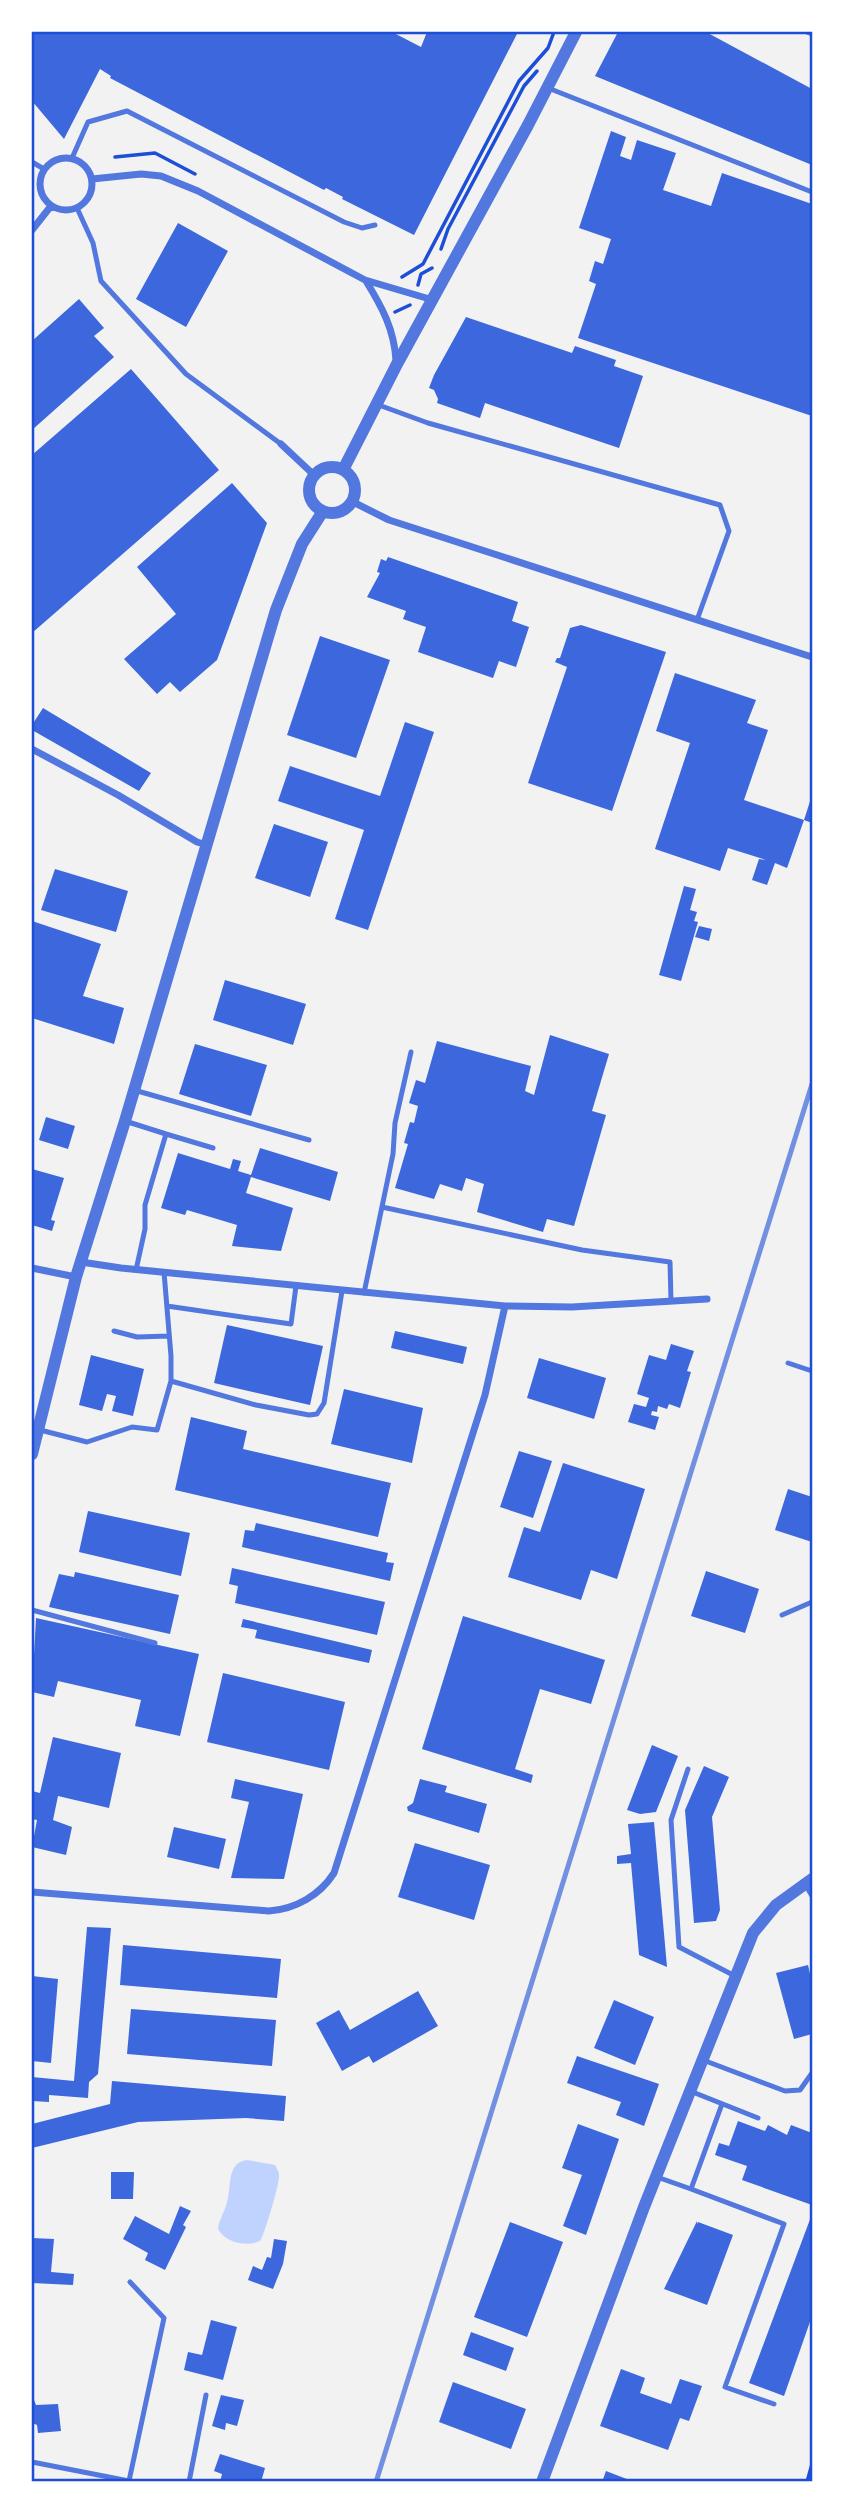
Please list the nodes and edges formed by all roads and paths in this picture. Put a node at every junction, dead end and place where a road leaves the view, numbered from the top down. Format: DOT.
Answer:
graph roads {
  1 [pos="554,32"];
  2 [pos="560,32"];
  3 [pos="576,32"];
  4 [pos="807,32"];
  5 [pos="813,34"];
  6 [pos="552,53"];
  7 [pos="538,70"];
  8 [pos="548,88"];
  9 [pos="115,157"];
  10 [pos="72,158"];
  11 [pos="32,162"];
  12 [pos="44,169"];
  13 [pos="202,178"];
  14 [pos="92,180"];
  15 [pos="813,192"];
  16 [pos="51,206"];
  17 [pos="77,208"];
  18 [pos="375,225"];
  19 [pos="32,230"];
  20 [pos="439,257"];
  21 [pos="433,267"];
  22 [pos="391,275"];
  23 [pos="365,280"];
  24 [pos="414,294"];
  25 [pos="433,300"];
  26 [pos="386,313"];
  27 [pos="397,365"];
  28 [pos="376,404"];
  29 [pos="281,444"];
  30 [pos="343,470"];
  31 [pos="314,475"];
  32 [pos="351,501"];
  33 [pos="323,511"];
  34 [pos="697,620"];
  35 [pos="813,657"];
  36 [pos="32,749"];
  37 [pos="207,845"];
  38 [pos="411,1052"];
  39 [pos="134,1090"];
  40 [pos="125,1121"];
  41 [pos="166,1134"];
  42 [pos="309,1140"];
  43 [pos="214,1149"];
  44 [pos="382,1207"];
  45 [pos="80,1262"];
  46 [pos="32,1268"];
  47 [pos="136,1269"];
  48 [pos="163,1272"];
  49 [pos="76,1277"];
  50 [pos="296,1286"];
  51 [pos="342,1291"];
  52 [pos="364,1293"];
  53 [pos="707,1298"];
  54 [pos="671,1301"];
  55 [pos="167,1306"];
  56 [pos="505,1307"];
  57 [pos="114,1331"];
  58 [pos="169,1336"];
  59 [pos="788,1363"];
  60 [pos="813,1371"];
  61 [pos="171,1381"];
  62 [pos="37,1430"];
  63 [pos="32,1454"];
  64 [pos="813,1602"];
  65 [pos="32,1611"];
  66 [pos="782,1615"];
  67 [pos="155,1643"];
  68 [pos="688,1769"];
  69 [pos="809,1882"];
  70 [pos="32,1892"];
  71 [pos="813,1896"];
  72 [pos="735,1976"];
  73 [pos="703,2060"];
  74 [pos="813,2073"];
  75 [pos="690,2091"];
  76 [pos="722,2104"];
  77 [pos="758,2118"];
  78 [pos="656,2177"];
  79 [pos="691,2189"];
  80 [pos="130,2282"];
  81 [pos="206,2395"];
  82 [pos="774,2404"];
  83 [pos="32,2462"];
  84 [pos="813,2464"];
  85 [pos="189,2482"];
  86 [pos="542,2482"];
  87 [pos="807,2482"];
  1 -- 22 [label="path"];
  2 -- 6 [label="path"];
  3 -- 8 [label="street"];
  4 -- 5 [label="lane"];
  7 -- 20 [label="path"];
  8 -- 15 [label="lane"];
  8 -- 25 [label="street"];
  9 -- 13 [label="path"];
  10 -- 12 [label="street"];
  10 -- 14 [label="street"];
  10 -- 18 [label="lane"];
  11 -- 12 [label="lane"];
  12 -- 16 [label="street"];
  14 -- 17 [label="street"];
  14 -- 23 [label="street"];
  16 -- 17 [label="street"];
  16 -- 19 [label="street"];
  17 -- 29 [label="lane"];
  21 -- 24 [label="path"];
  23 -- 24 [label="street"];
  23 -- 26 [label="street"];
  24 -- 25 [label="street"];
  24 -- 26 [label="path"];
  25 -- 27 [label="street"];
  26 -- 27 [label="street"];
  27 -- 28 [label="street"];
  28 -- 30 [label="street"];
  28 -- 34 [label="lane"];
  29 -- 31 [label="street"];
  30 -- 31 [label="street"];
  30 -- 32 [label="street"];
  31 -- 33 [label="street"];
  32 -- 33 [label="street"];
  32 -- 34 [label="street"];
  33 -- 37 [label="street"];
  34 -- 35 [label="street"];
  36 -- 37 [label="street"];
  37 -- 39 [label="street"];
  38 -- 44 [label="lane"];
  39 -- 40 [label="street"];
  39 -- 42 [label="lane"];
  40 -- 41 [label="lane"];
  40 -- 45 [label="street"];
  41 -- 43 [label="lane"];
  41 -- 47 [label="lane"];
  44 -- 52 [label="lane"];
  44 -- 54 [label="lane"];
  45 -- 47 [label="street"];
  45 -- 49 [label="street"];
  46 -- 49 [label="street"];
  47 -- 48 [label="street"];
  48 -- 50 [label="street"];
  48 -- 55 [label="lane"];
  49 -- 62 [label="street"];
  50 -- 51 [label="street"];
  50 -- 55 [label="lane"];
  51 -- 52 [label="street"];
  51 -- 61 [label="lane"];
  52 -- 56 [label="street"];
  53 -- 54 [label="street"];
  54 -- 56 [label="street"];
  55 -- 58 [label="lane"];
  56 -- 70 [label="street"];
  57 -- 58 [label="lane"];
  58 -- 61 [label="lane"];
  59 -- 60 [label="lane"];
  61 -- 62 [label="lane"];
  62 -- 63 [label="street"];
  64 -- 66 [label="lane"];
  65 -- 67 [label="lane"];
  68 -- 72 [label="lane"];
  69 -- 71 [label="lane"];
  69 -- 72 [label="street"];
  72 -- 73 [label="street"];
  73 -- 74 [label="lane"];
  73 -- 75 [label="street"];
  75 -- 76 [label="lane"];
  75 -- 78 [label="street"];
  76 -- 77 [label="lane"];
  76 -- 79 [label="lane"];
  78 -- 79 [label="lane"];
  78 -- 86 [label="street"];
  79 -- 82 [label="lane"];
  80 -- 83 [label="lane"];
  81 -- 85 [label="lane"];
  84 -- 87 [label="path"];
}
